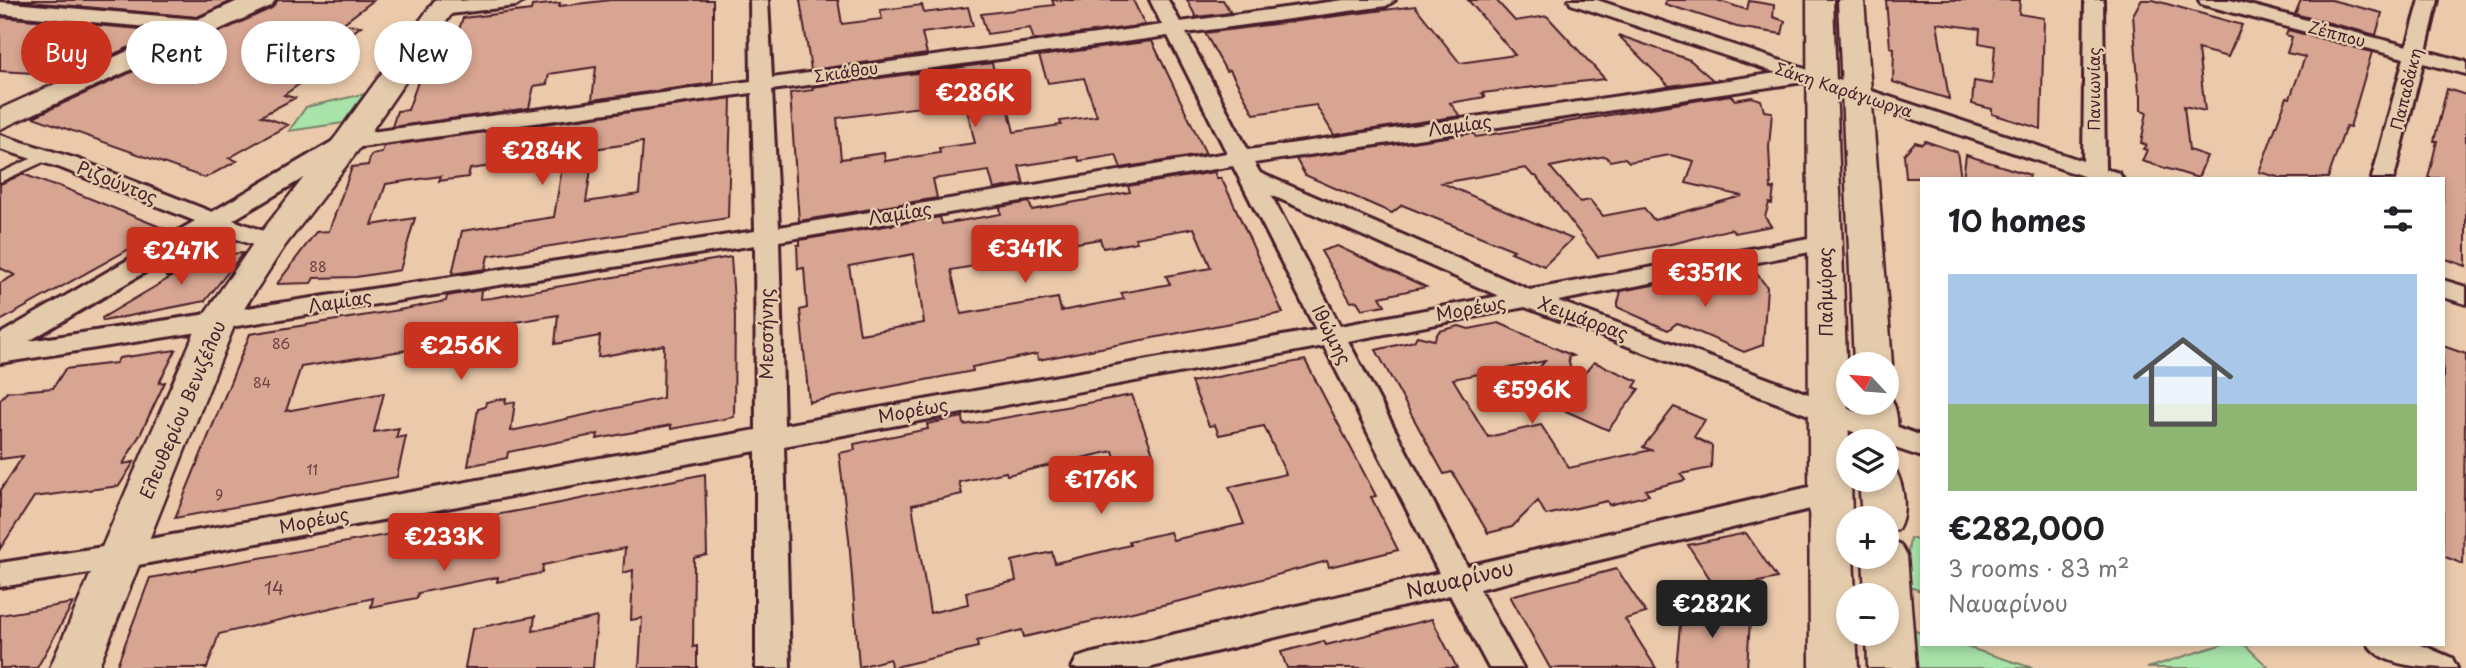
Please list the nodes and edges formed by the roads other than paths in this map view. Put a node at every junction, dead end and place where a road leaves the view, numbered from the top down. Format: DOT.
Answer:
graph roads {
  1 [pos="262,0"];
  2 [pos="516,0"];
  3 [pos="759,0"];
  4 [pos="1158,0"];
  5 [pos="1386,0"];
  6 [pos="1578,0"];
  7 [pos="1820,0"];
  8 [pos="1851,0"];
  9 [pos="2094,0"];
  10 [pos="2208,0"];
  11 [pos="2429,0"];
  12 [pos="445,4"];
  13 [pos="3,10"];
  14 [pos="143,21"];
  15 [pos="217,21"];
  16 [pos="1172,29"];
  17 [pos="2415,55"];
  18 [pos="126,63"];
  19 [pos="2466,68"];
  20 [pos="1811,79"];
  21 [pos="761,83"];
  22 [pos="1856,93"];
  23 [pos="0,120"];
  24 [pos="0,142"];
  25 [pos="348,142"];
  26 [pos="48,155"];
  27 [pos="1246,168"];
  28 [pos="2100,177"];
  29 [pos="2383,177"];
  30 [pos="0,178"];
  31 [pos="211,221"];
  32 [pos="766,236"];
  33 [pos="271,242"];
  34 [pos="1825,242"];
  35 [pos="2445,289"];
  36 [pos="2466,296"];
  37 [pos="1528,299"];
  38 [pos="218,320"];
  39 [pos="1331,336"];
  40 [pos="0,346"];
  41 [pos="1872,352"];
  42 [pos="0,354"];
  43 [pos="1829,411"];
  44 [pos="1877,424"];
  45 [pos="767,437"];
  46 [pos="1920,446"];
  47 [pos="1830,493"];
  48 [pos="122,556"];
  49 [pos="1886,569"];
  50 [pos="0,575"];
  51 [pos="1458,580"];
  52 [pos="2390,646"];
  53 [pos="74,668"];
  54 [pos="773,668"];
  55 [pos="1089,668"];
  56 [pos="1506,668"];
  57 [pos="1834,668"];
  58 [pos="1892,668"];
  59 [pos="2440,668"];
  1 -- 15 [label="main road"];
  2 -- 12 [label="street"];
  3 -- 21 [label="street, Μεσσήνης"];
  4 -- 16 [label="street, Ιθώμης"];
  5 -- 16 [label="street, Σκιάθου"];
  6 -- 20 [label="street, Σάκη Καράγιωργα"];
  7 -- 20 [label="main road, Παλμύρας"];
  8 -- 22 [label="main road"];
  9 -- 28 [label="street, Πανιωνίας"];
  10 -- 17 [label="street, Ζέππου"];
  11 -- 17 [label="street, Παπαδάκη"];
  12 -- 25 [label="main road, Ελευθερίου Βενιζέλου"];
  13 -- 14 [label="street"];
  16 -- 21 [label="street, Σκιάθου"];
  16 -- 27 [label="street, Ιθώμης"];
  17 -- 19 [label="street, Ζέππου"];
  17 -- 29 [label="street, Παπαδάκη"];
  18 -- 23 [label="main road"];
  20 -- 22 [label="street, Σάκη Καράγιωργα"];
  20 -- 27 [label="street, Λαμίας"];
  20 -- 34 [label="main road, Παλμύρας"];
  21 -- 25 [label="street, Σκιάθου"];
  21 -- 32 [label="street, Μεσσήνης"];
  22 -- 28 [label="street, Σάκη Καράγιωργα"];
  22 -- 41 [label="main road"];
  24 -- 26 [label="street, Ριζούντος"];
  25 -- 31 [label="street"];
  25 -- 33 [label="main road, Ελευθερίου Βενιζέλου"];
  26 -- 30 [label="lane"];
  26 -- 31 [label="street, Ριζούντος"];
  27 -- 32 [label="street, Λαμίας"];
  27 -- 37 [label="street, Χειμάρρας"];
  27 -- 39 [label="street, Ιθώμης"];
  31 -- 33 [label="street, Ριζούντος"];
  31 -- 40 [label="street"];
  32 -- 38 [label="street, Λαμίας"];
  32 -- 45 [label="street, Μεσσήνης"];
  33 -- 38 [label="main road, Ελευθερίου Βενιζέλου"];
  34 -- 37 [label="street, Μορέως"];
  34 -- 43 [label="main road, Παλμύρας"];
  35 -- 36 [label="street"];
  37 -- 39 [label="street, Μορέως"];
  37 -- 43 [label="street, Χειμάρρας"];
  38 -- 42 [label="street, Λαμίας"];
  38 -- 48 [label="main road, Ελευθερίου Βενιζέλου"];
  39 -- 45 [label="street, Μορέως"];
  39 -- 51 [label="street, Ιθώμης"];
  43 -- 44 [label="street, Χειμάρρας"];
  43 -- 47 [label="main road, Παλμύρας"];
  44 -- 46 [label="street, Χειμάρρας"];
  45 -- 48 [label="street, Μορέως"];
  45 -- 54 [label="street, Μεσσήνης"];
  47 -- 51 [label="street, Ναυαρίνου"];
  47 -- 57 [label="main road, Παλμύρας"];
  48 -- 50 [label="street, Μορέως"];
  48 -- 53 [label="main road, Ελευθερίου Βενιζέλου"];
  49 -- 58 [label="main road"];
  51 -- 55 [label="street, Ναυαρίνου"];
  51 -- 56 [label="street, Ιθώμης"];
  52 -- 59 [label="street"];
}
